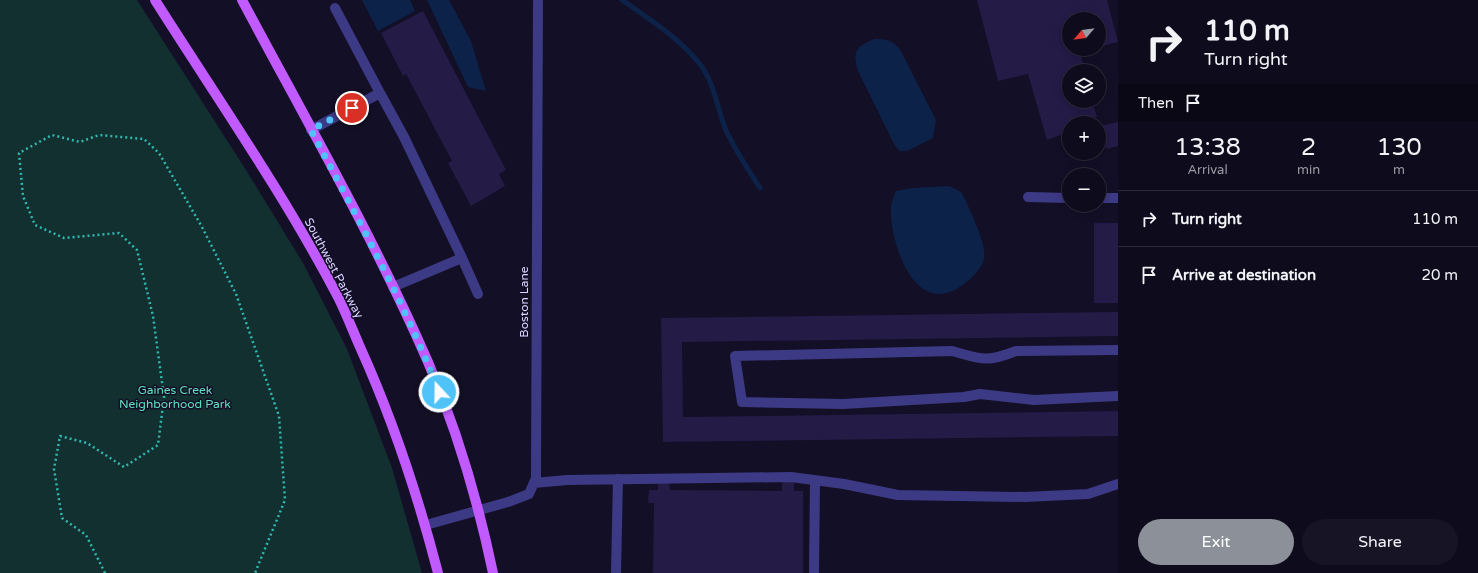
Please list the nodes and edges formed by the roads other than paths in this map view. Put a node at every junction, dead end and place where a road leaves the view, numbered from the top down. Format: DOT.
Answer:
graph roads {
  1 [pos="155,0"];
  2 [pos="242,0"];
  3 [pos="538,0"];
  4 [pos="335,8"];
  5 [pos="380,93"];
  6 [pos="311,130"];
  7 [pos="1028,198"];
  8 [pos="1062,198"];
  9 [pos="1106,198"];
  10 [pos="1118,198"];
  11 [pos="462,258"];
  12 [pos="393,287"];
  13 [pos="478,294"];
  14 [pos="1118,350"];
  15 [pos="1118,396"];
  16 [pos="618,479"];
  17 [pos="815,480"];
  18 [pos="534,483"];
  19 [pos="1118,484"];
  20 [pos="479,510"];
  21 [pos="426,525"];
  22 [pos="438,573"];
  23 [pos="493,573"];
  24 [pos="616,573"];
  25 [pos="814,573"];
  1 -- 21 [label="main road, Southwest Parkway"];
  2 -- 6 [label="main road"];
  3 -- 18 [label="street, Boston Lane"];
  4 -- 5 [label="street"];
  5 -- 6 [label="street"];
  5 -- 11 [label="street"];
  6 -- 12 [label="main road"];
  7 -- 8 [label="street"];
  9 -- 10 [label="street"];
  11 -- 12 [label="street"];
  11 -- 13 [label="street"];
  12 -- 20 [label="main road"];
  14 -- 15 [label="street"];
  16 -- 17 [label="street"];
  16 -- 18 [label="street"];
  16 -- 24 [label="street"];
  17 -- 19 [label="street"];
  17 -- 25 [label="street"];
  18 -- 20 [label="street"];
  20 -- 21 [label="street"];
  20 -- 23 [label="main road"];
  21 -- 22 [label="main road, Southwest Parkway"];
}
